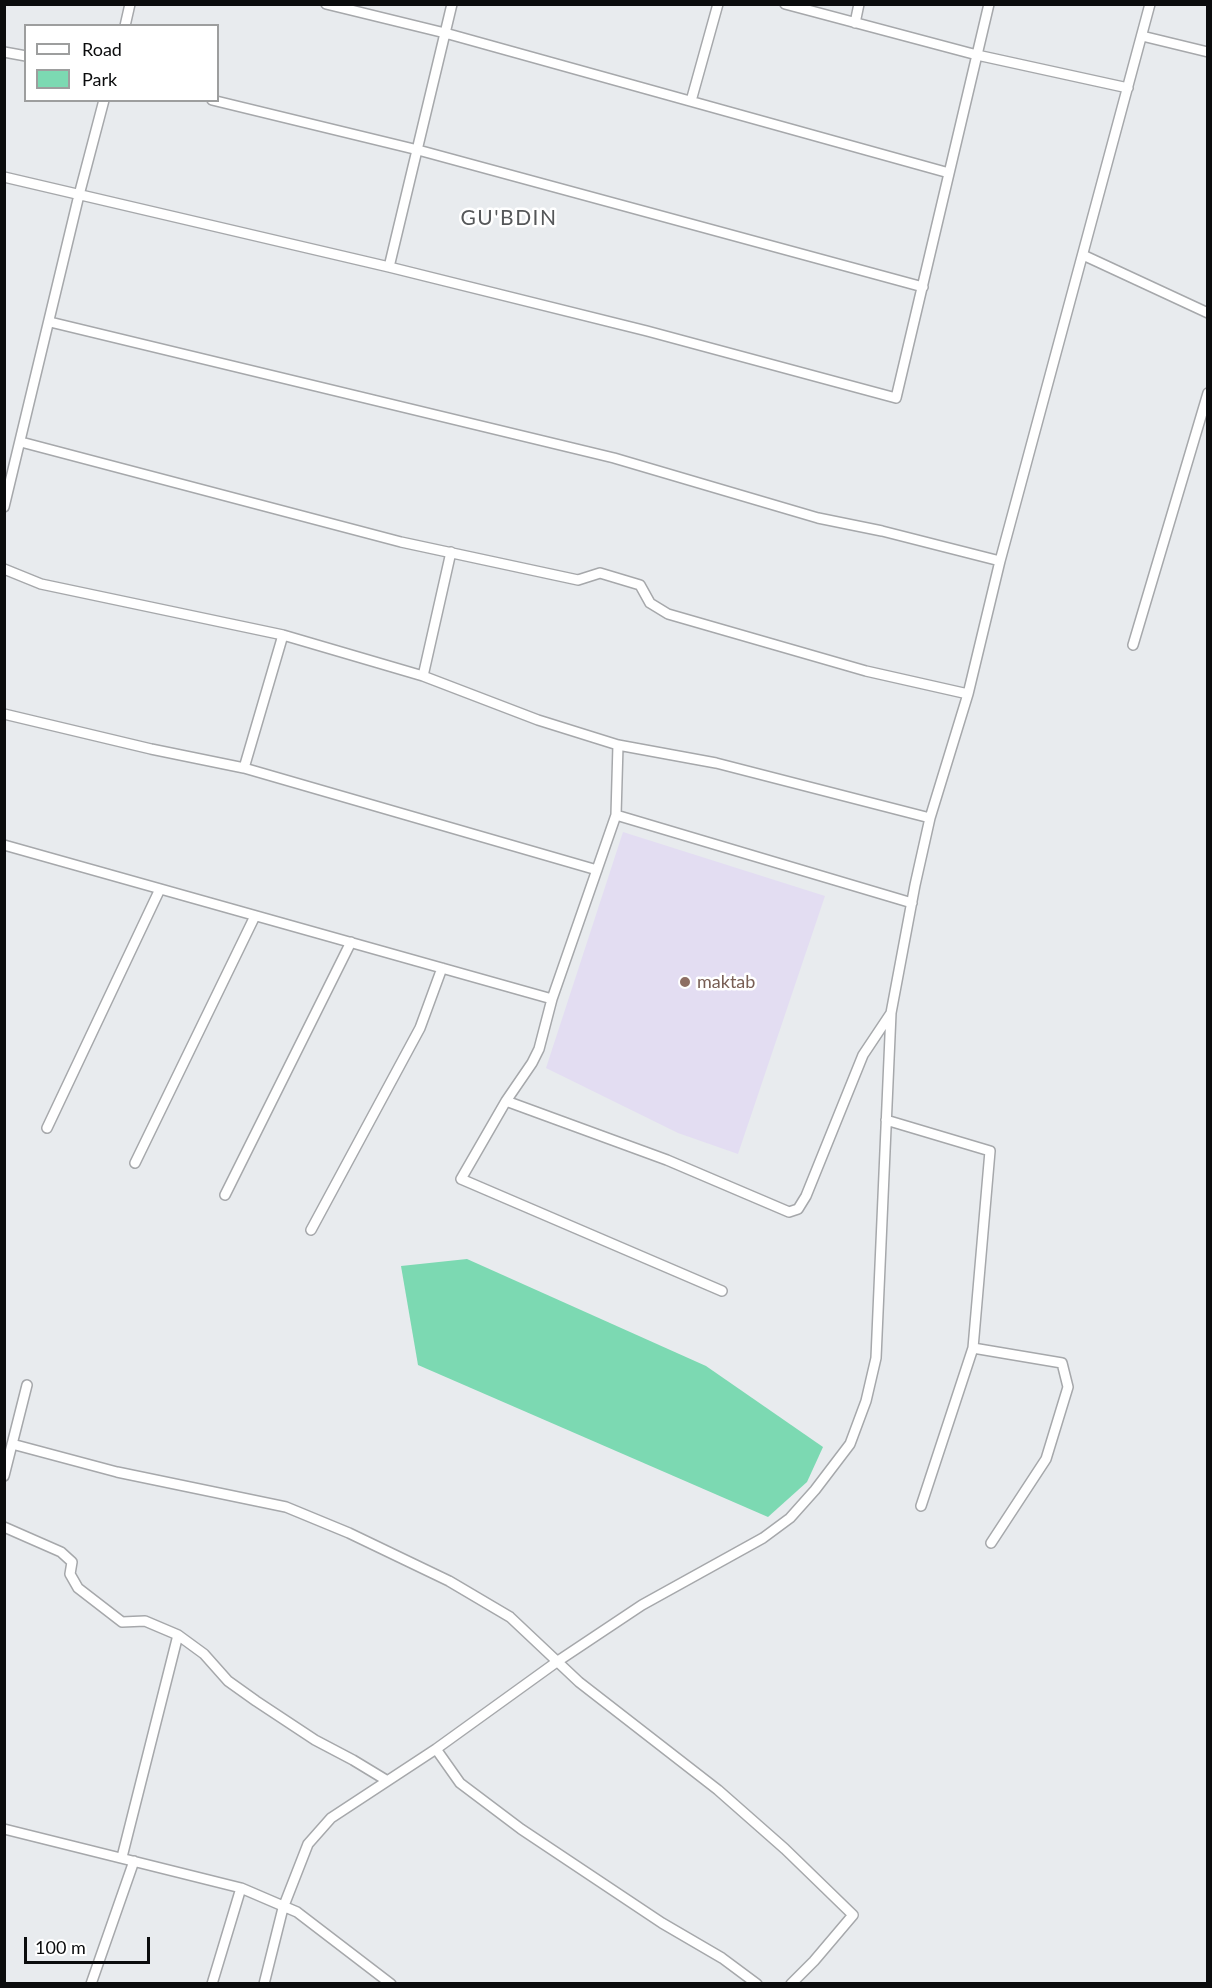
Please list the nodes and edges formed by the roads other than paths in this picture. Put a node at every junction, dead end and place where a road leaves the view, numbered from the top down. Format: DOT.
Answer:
graph roads {
  1 [pos="130,4"];
  2 [pos="326,4"];
  3 [pos="452,4"];
  4 [pos="718,4"];
  5 [pos="785,4"];
  6 [pos="859,4"];
  7 [pos="989,4"];
  8 [pos="1150,4"];
  9 [pos="855,23"];
  10 [pos="125,24"];
  11 [pos="445,33"];
  12 [pos="1142,36"];
  13 [pos="4,52"];
  14 [pos="1208,52"];
  15 [pos="977,55"];
  16 [pos="24,56"];
  17 [pos="1128,88"];
  18 [pos="691,101"];
  19 [pos="103,102"];
  20 [pos="219,102"];
  21 [pos="418,150"];
  22 [pos="950,173"];
  23 [pos="4,177"];
  24 [pos="79,195"];
  25 [pos="1083,255"];
  26 [pos="389,267"];
  27 [pos="923,287"];
  28 [pos="1208,313"];
  29 [pos="50,322"];
  30 [pos="1208,393"];
  31 [pos="21,442"];
  32 [pos="4,507"];
  33 [pos="451,552"];
  34 [pos="1000,561"];
  35 [pos="4,569"];
  36 [pos="283,635"];
  37 [pos="1133,645"];
  38 [pos="423,676"];
  39 [pos="968,694"];
  40 [pos="4,714"];
  41 [pos="618,745"];
  42 [pos="244,768"];
  43 [pos="616,815"];
  44 [pos="930,818"];
  45 [pos="4,845"];
  46 [pos="597,870"];
  47 [pos="160,889"];
  48 [pos="912,903"];
  49 [pos="255,916"];
  50 [pos="351,942"];
  51 [pos="442,968"];
  52 [pos="552,999"];
  53 [pos="891,1013"];
  54 [pos="506,1101"];
  55 [pos="886,1120"];
  56 [pos="47,1128"];
  57 [pos="135,1162"];
  58 [pos="225,1195"];
  59 [pos="311,1230"];
  60 [pos="722,1291"];
  61 [pos="973,1348"];
  62 [pos="27,1385"];
  63 [pos="12,1444"];
  64 [pos="4,1476"];
  65 [pos="921,1506"];
  66 [pos="4,1527"];
  67 [pos="991,1543"];
  68 [pos="178,1635"];
  69 [pos="558,1661"];
  70 [pos="436,1749"];
  71 [pos="386,1780"];
  72 [pos="4,1829"];
  73 [pos="122,1857"];
  74 [pos="134,1861"];
  75 [pos="241,1888"];
  76 [pos="283,1908"];
  77 [pos="91,1983"];
  78 [pos="212,1983"];
  79 [pos="264,1983"];
  80 [pos="392,1983"];
  81 [pos="757,1983"];
  82 [pos="791,1983"];
  1 -- 10 [label="street"];
  2 -- 11 [label="street"];
  3 -- 11 [label="street"];
  4 -- 18 [label="street"];
  5 -- 9 [label="street"];
  6 -- 9 [label="street"];
  7 -- 15 [label="street"];
  8 -- 12 [label="street"];
  9 -- 15 [label="street"];
  11 -- 18 [label="street"];
  11 -- 21 [label="street"];
  12 -- 14 [label="street"];
  12 -- 17 [label="street"];
  13 -- 16 [label="street"];
  15 -- 17 [label="street"];
  15 -- 22 [label="street"];
  17 -- 25 [label="street"];
  18 -- 22 [label="street"];
  19 -- 24 [label="street"];
  20 -- 21 [label="street"];
  21 -- 26 [label="street"];
  21 -- 27 [label="street"];
  22 -- 27 [label="street"];
  23 -- 24 [label="street"];
  24 -- 26 [label="street"];
  24 -- 29 [label="street"];
  25 -- 28 [label="street"];
  25 -- 34 [label="street"];
  26 -- 27 [label="street"];
  29 -- 31 [label="street"];
  29 -- 34 [label="street"];
  30 -- 37 [label="street"];
  31 -- 32 [label="street"];
  31 -- 33 [label="street"];
  33 -- 38 [label="street"];
  33 -- 39 [label="street"];
  34 -- 39 [label="street"];
  35 -- 36 [label="street"];
  36 -- 38 [label="street"];
  36 -- 42 [label="street"];
  38 -- 41 [label="street"];
  39 -- 44 [label="street"];
  40 -- 42 [label="street"];
  41 -- 43 [label="street"];
  41 -- 44 [label="street"];
  42 -- 46 [label="street"];
  43 -- 46 [label="street"];
  43 -- 48 [label="street"];
  44 -- 48 [label="street"];
  45 -- 47 [label="street"];
  46 -- 52 [label="street"];
  47 -- 49 [label="street"];
  47 -- 56 [label="street"];
  48 -- 53 [label="street"];
  49 -- 50 [label="street"];
  49 -- 57 [label="street"];
  50 -- 51 [label="street"];
  50 -- 58 [label="street"];
  51 -- 52 [label="street"];
  51 -- 59 [label="street"];
  52 -- 54 [label="street"];
  53 -- 54 [label="street"];
  53 -- 55 [label="street"];
  54 -- 60 [label="street"];
  55 -- 61 [label="street"];
  55 -- 69 [label="street"];
  61 -- 65 [label="street"];
  61 -- 67 [label="street"];
  62 -- 63 [label="street"];
  63 -- 64 [label="street"];
  63 -- 69 [label="street"];
  66 -- 68 [label="street"];
  68 -- 71 [label="street"];
  68 -- 73 [label="street"];
  69 -- 70 [label="street"];
  69 -- 82 [label="street"];
  70 -- 71 [label="street"];
  70 -- 81 [label="street"];
  71 -- 76 [label="street"];
  72 -- 73 [label="street"];
  73 -- 74 [label="street"];
  74 -- 75 [label="street"];
  74 -- 77 [label="street"];
  75 -- 76 [label="street"];
  75 -- 78 [label="street"];
  76 -- 79 [label="street"];
  76 -- 80 [label="street"];
}
